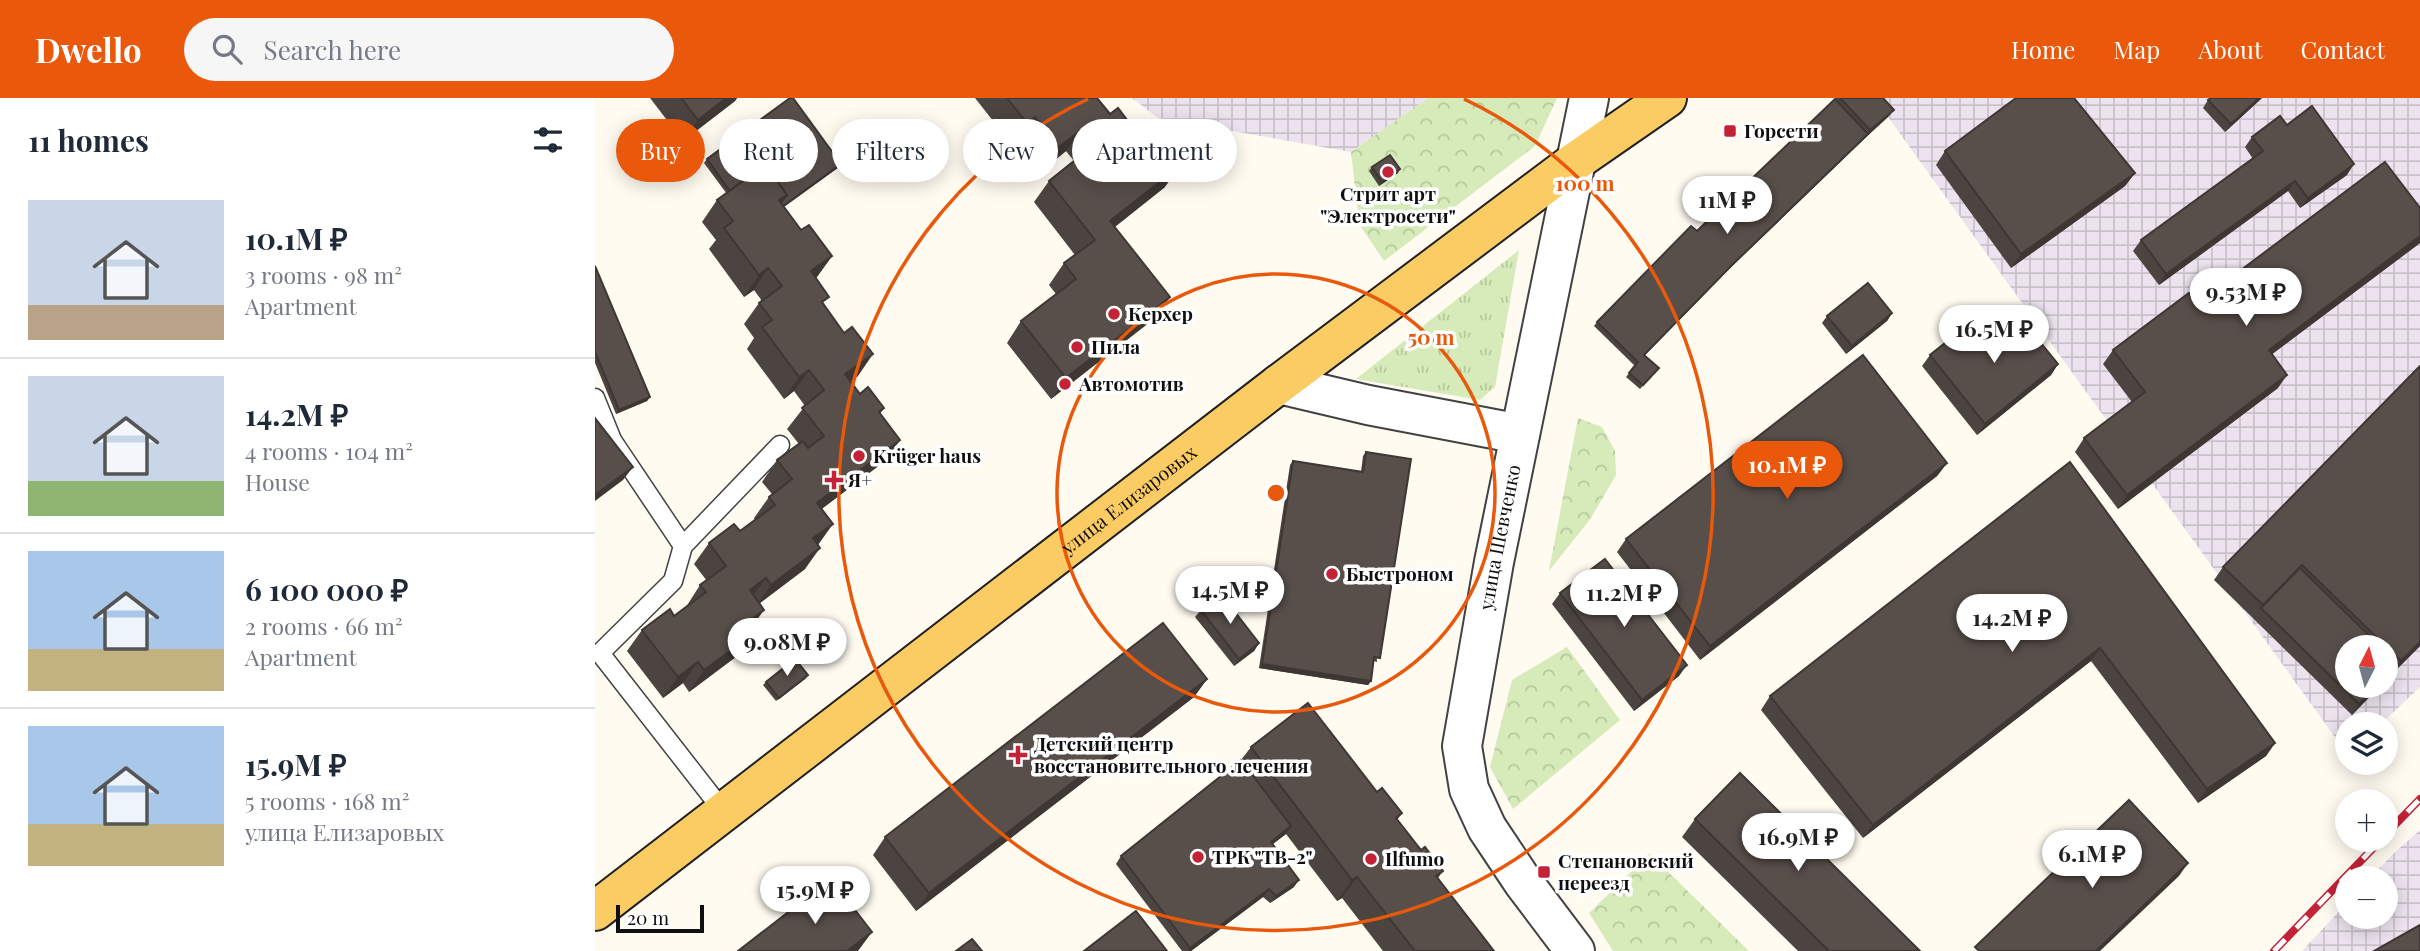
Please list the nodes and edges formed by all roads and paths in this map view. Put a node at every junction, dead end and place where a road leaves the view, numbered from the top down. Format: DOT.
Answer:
graph roads {
  1 [pos="1589,98"];
  2 [pos="1667,98"];
  3 [pos="1576,161"];
  4 [pos="1279,384"];
  5 [pos="595,398"];
  6 [pos="1520,434"];
  7 [pos="780,445"];
  8 [pos="683,546"];
  9 [pos="724,812"];
  10 [pos="595,911"];
  11 [pos="1575,951"];
  1 -- 3 [label="street, улица Шевченко"];
  2 -- 3 [label="main road, улица Елизаровых"];
  3 -- 4 [label="main road, улица Елизаровых"];
  3 -- 6 [label="street, улица Шевченко"];
  4 -- 6 [label="street"];
  4 -- 9 [label="main road, улица Елизаровых"];
  5 -- 8 [label="lane"];
  6 -- 11 [label="street, улица Шевченко"];
  7 -- 8 [label="lane"];
  8 -- 9 [label="lane"];
  9 -- 10 [label="main road, улица Елизаровых"];
}
